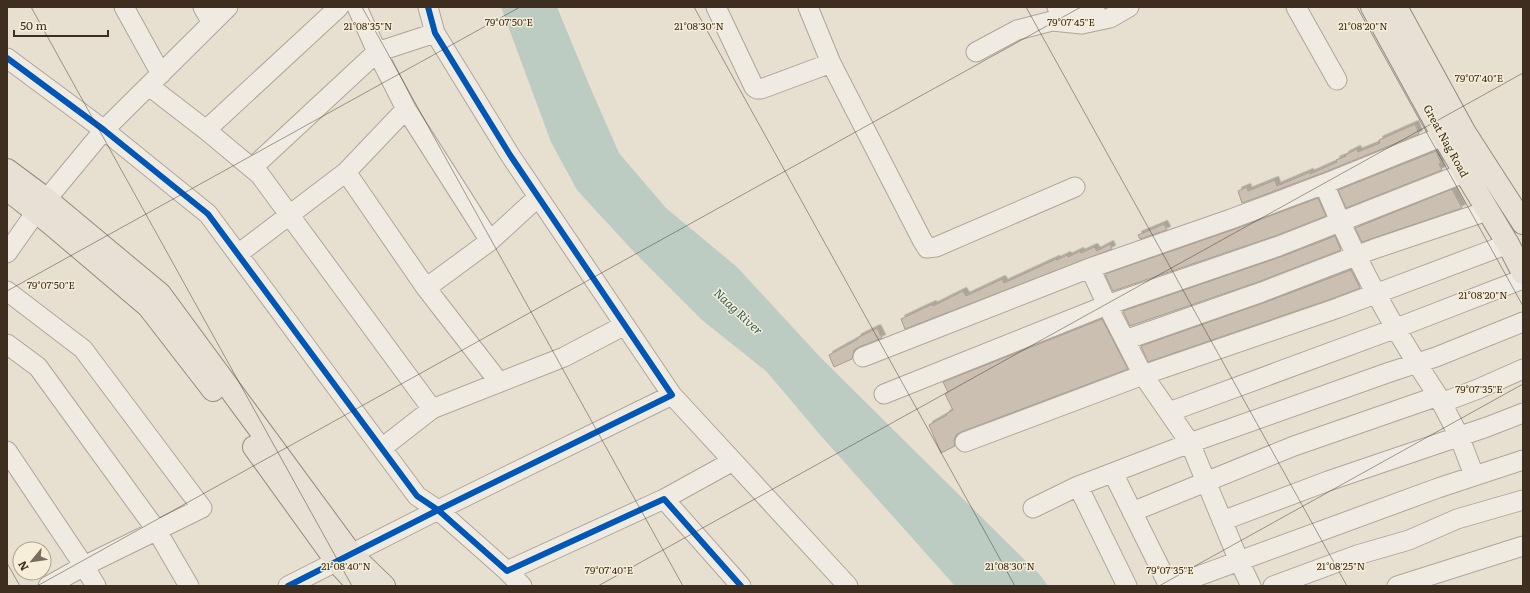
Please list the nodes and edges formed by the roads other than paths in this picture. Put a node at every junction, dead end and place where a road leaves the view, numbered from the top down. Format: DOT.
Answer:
graph roads {
  1 [pos="124,7"];
  2 [pos="228,7"];
  3 [pos="339,7"];
  4 [pos="357,7"];
  5 [pos="428,7"];
  6 [pos="716,7"];
  7 [pos="808,7"];
  8 [pos="1058,7"];
  9 [pos="1095,7"];
  10 [pos="1129,7"];
  11 [pos="1296,7"];
  12 [pos="1396,7"];
  13 [pos="1376,8"];
  14 [pos="208,15"];
  15 [pos="436,33"];
  16 [pos="377,52"];
  17 [pos="976,52"];
  18 [pos="7,58"];
  19 [pos="832,63"];
  20 [pos="155,80"];
  21 [pos="1337,80"];
  22 [pos="406,109"];
  23 [pos="104,130"];
  24 [pos="206,130"];
  25 [pos="1443,136"];
  26 [pos="252,168"];
  27 [pos="7,170"];
  28 [pos="346,172"];
  29 [pos="1464,173"];
  30 [pos="1324,184"];
  31 [pos="1075,187"];
  32 [pos="7,190"];
  33 [pos="538,197"];
  34 [pos="41,206"];
  35 [pos="1487,211"];
  36 [pos="290,216"];
  37 [pos="1340,223"];
  38 [pos="1523,223"];
  39 [pos="490,241"];
  40 [pos="1508,244"];
  41 [pos="7,253"];
  42 [pos="238,254"];
  43 [pos="1356,256"];
  44 [pos="1090,268"];
  45 [pos="1523,273"];
  46 [pos="1523,279"];
  47 [pos="426,288"];
  48 [pos="7,291"];
  49 [pos="1376,294"];
  50 [pos="1107,305"];
  51 [pos="1523,322"];
  52 [pos="625,325"];
  53 [pos="1394,329"];
  54 [pos="1125,340"];
  55 [pos="7,344"];
  56 [pos="863,357"];
  57 [pos="1416,364"];
  58 [pos="1523,369"];
  59 [pos="1143,375"];
  60 [pos="499,382"];
  61 [pos="884,394"];
  62 [pos="672,395"];
  63 [pos="1440,400"];
  64 [pos="432,409"];
  65 [pos="1169,412"];
  66 [pos="1523,413"];
  67 [pos="1459,436"];
  68 [pos="965,442"];
  69 [pos="1190,443"];
  70 [pos="382,448"];
  71 [pos="7,451"];
  72 [pos="1523,460"];
  73 [pos="732,461"];
  74 [pos="1113,473"];
  75 [pos="1474,475"];
  76 [pos="1206,482"];
  77 [pos="1078,486"];
  78 [pos="664,499"];
  79 [pos="1523,500"];
  80 [pos="1033,508"];
  81 [pos="438,510"];
  82 [pos="1132,512"];
  83 [pos="1222,522"];
  84 [pos="157,531"];
  85 [pos="1523,546"];
  86 [pos="344,558"];
  87 [pos="1238,561"];
  88 [pos="84,566"];
  89 [pos="507,571"];
  90 [pos="48,586"];
  91 [pos="96,586"];
  92 [pos="189,586"];
  93 [pos="288,586"];
  94 [pos="359,586"];
  95 [pos="384,586"];
  96 [pos="522,586"];
  97 [pos="741,586"];
  98 [pos="848,586"];
  99 [pos="1127,586"];
  100 [pos="1170,586"];
  101 [pos="1251,586"];
  102 [pos="1273,586"];
  103 [pos="1397,586"];
  1 -- 20 [label="street"];
  2 -- 14 [label="street"];
  3 -- 24 [label="street"];
  4 -- 16 [label="street"];
  5 -- 15 [label="street"];
  6 -- 19 [label="street"];
  7 -- 19 [label="street"];
  8 -- 9 [label="street"];
  10 -- 17 [label="street"];
  11 -- 21 [label="street"];
  12 -- 38 [label="main road, Great Nag Road"];
  13 -- 25 [label="main road, Great Nag Road"];
  14 -- 20 [label="street"];
  15 -- 16 [label="street"];
  15 -- 33 [label="street"];
  16 -- 22 [label="street"];
  16 -- 26 [label="street"];
  18 -- 23 [label="street"];
  19 -- 31 [label="street"];
  20 -- 23 [label="street"];
  20 -- 24 [label="street"];
  22 -- 28 [label="street"];
  22 -- 39 [label="street"];
  23 -- 34 [label="street"];
  23 -- 42 [label="street"];
  24 -- 26 [label="street"];
  25 -- 29 [label="main road, Great Nag Road"];
  25 -- 30 [label="street"];
  26 -- 36 [label="street"];
  27 -- 34 [label="main road"];
  28 -- 36 [label="street"];
  28 -- 47 [label="street"];
  29 -- 35 [label="main road, Great Nag Road"];
  29 -- 37 [label="street"];
  30 -- 37 [label="street"];
  30 -- 44 [label="street"];
  32 -- 34 [label="main road"];
  33 -- 39 [label="street"];
  33 -- 52 [label="street"];
  34 -- 41 [label="street"];
  34 -- 86 [label="main road"];
  35 -- 40 [label="main road, Great Nag Road"];
  35 -- 43 [label="street"];
  36 -- 42 [label="street"];
  36 -- 64 [label="street"];
  37 -- 43 [label="street"];
  37 -- 50 [label="street"];
  39 -- 47 [label="street"];
  40 -- 45 [label="main road, Great Nag Road"];
  40 -- 49 [label="street"];
  42 -- 70 [label="street"];
  43 -- 49 [label="street"];
  43 -- 54 [label="street"];
  44 -- 50 [label="street"];
  44 -- 56 [label="street"];
  46 -- 53 [label="street"];
  47 -- 60 [label="street"];
  48 -- 84 [label="street"];
  49 -- 53 [label="street"];
  49 -- 59 [label="street"];
  50 -- 54 [label="street"];
  50 -- 61 [label="street"];
  51 -- 57 [label="street"];
  52 -- 60 [label="street"];
  52 -- 62 [label="street"];
  53 -- 57 [label="street"];
  53 -- 65 [label="street"];
  54 -- 59 [label="street"];
  55 -- 84 [label="street"];
  57 -- 63 [label="street"];
  57 -- 69 [label="street"];
  58 -- 63 [label="street"];
  59 -- 65 [label="street"];
  59 -- 68 [label="street"];
  60 -- 64 [label="street"];
  62 -- 73 [label="street"];
  62 -- 81 [label="street"];
  63 -- 67 [label="street"];
  63 -- 76 [label="street"];
  64 -- 70 [label="street"];
  65 -- 69 [label="street"];
  66 -- 67 [label="street"];
  67 -- 75 [label="street"];
  67 -- 83 [label="street"];
  69 -- 74 [label="street"];
  69 -- 76 [label="street"];
  70 -- 81 [label="street"];
  71 -- 88 [label="street"];
  72 -- 75 [label="street"];
  73 -- 78 [label="street"];
  73 -- 98 [label="street"];
  74 -- 77 [label="street"];
  74 -- 82 [label="street"];
  75 -- 87 [label="street"];
  76 -- 82 [label="street"];
  76 -- 83 [label="street"];
  77 -- 80 [label="street"];
  77 -- 99 [label="street"];
  78 -- 89 [label="street"];
  78 -- 97 [label="street"];
  79 -- 102 [label="street"];
  81 -- 86 [label="street"];
  81 -- 89 [label="street"];
  82 -- 100 [label="street"];
  83 -- 87 [label="street"];
  84 -- 88 [label="street"];
  84 -- 92 [label="street"];
  85 -- 103 [label="street"];
  86 -- 93 [label="street"];
  86 -- 94 [label="main road"];
  86 -- 95 [label="main road"];
  87 -- 100 [label="street"];
  87 -- 101 [label="street"];
  88 -- 90 [label="street"];
  88 -- 91 [label="street"];
  89 -- 96 [label="street"];
}
